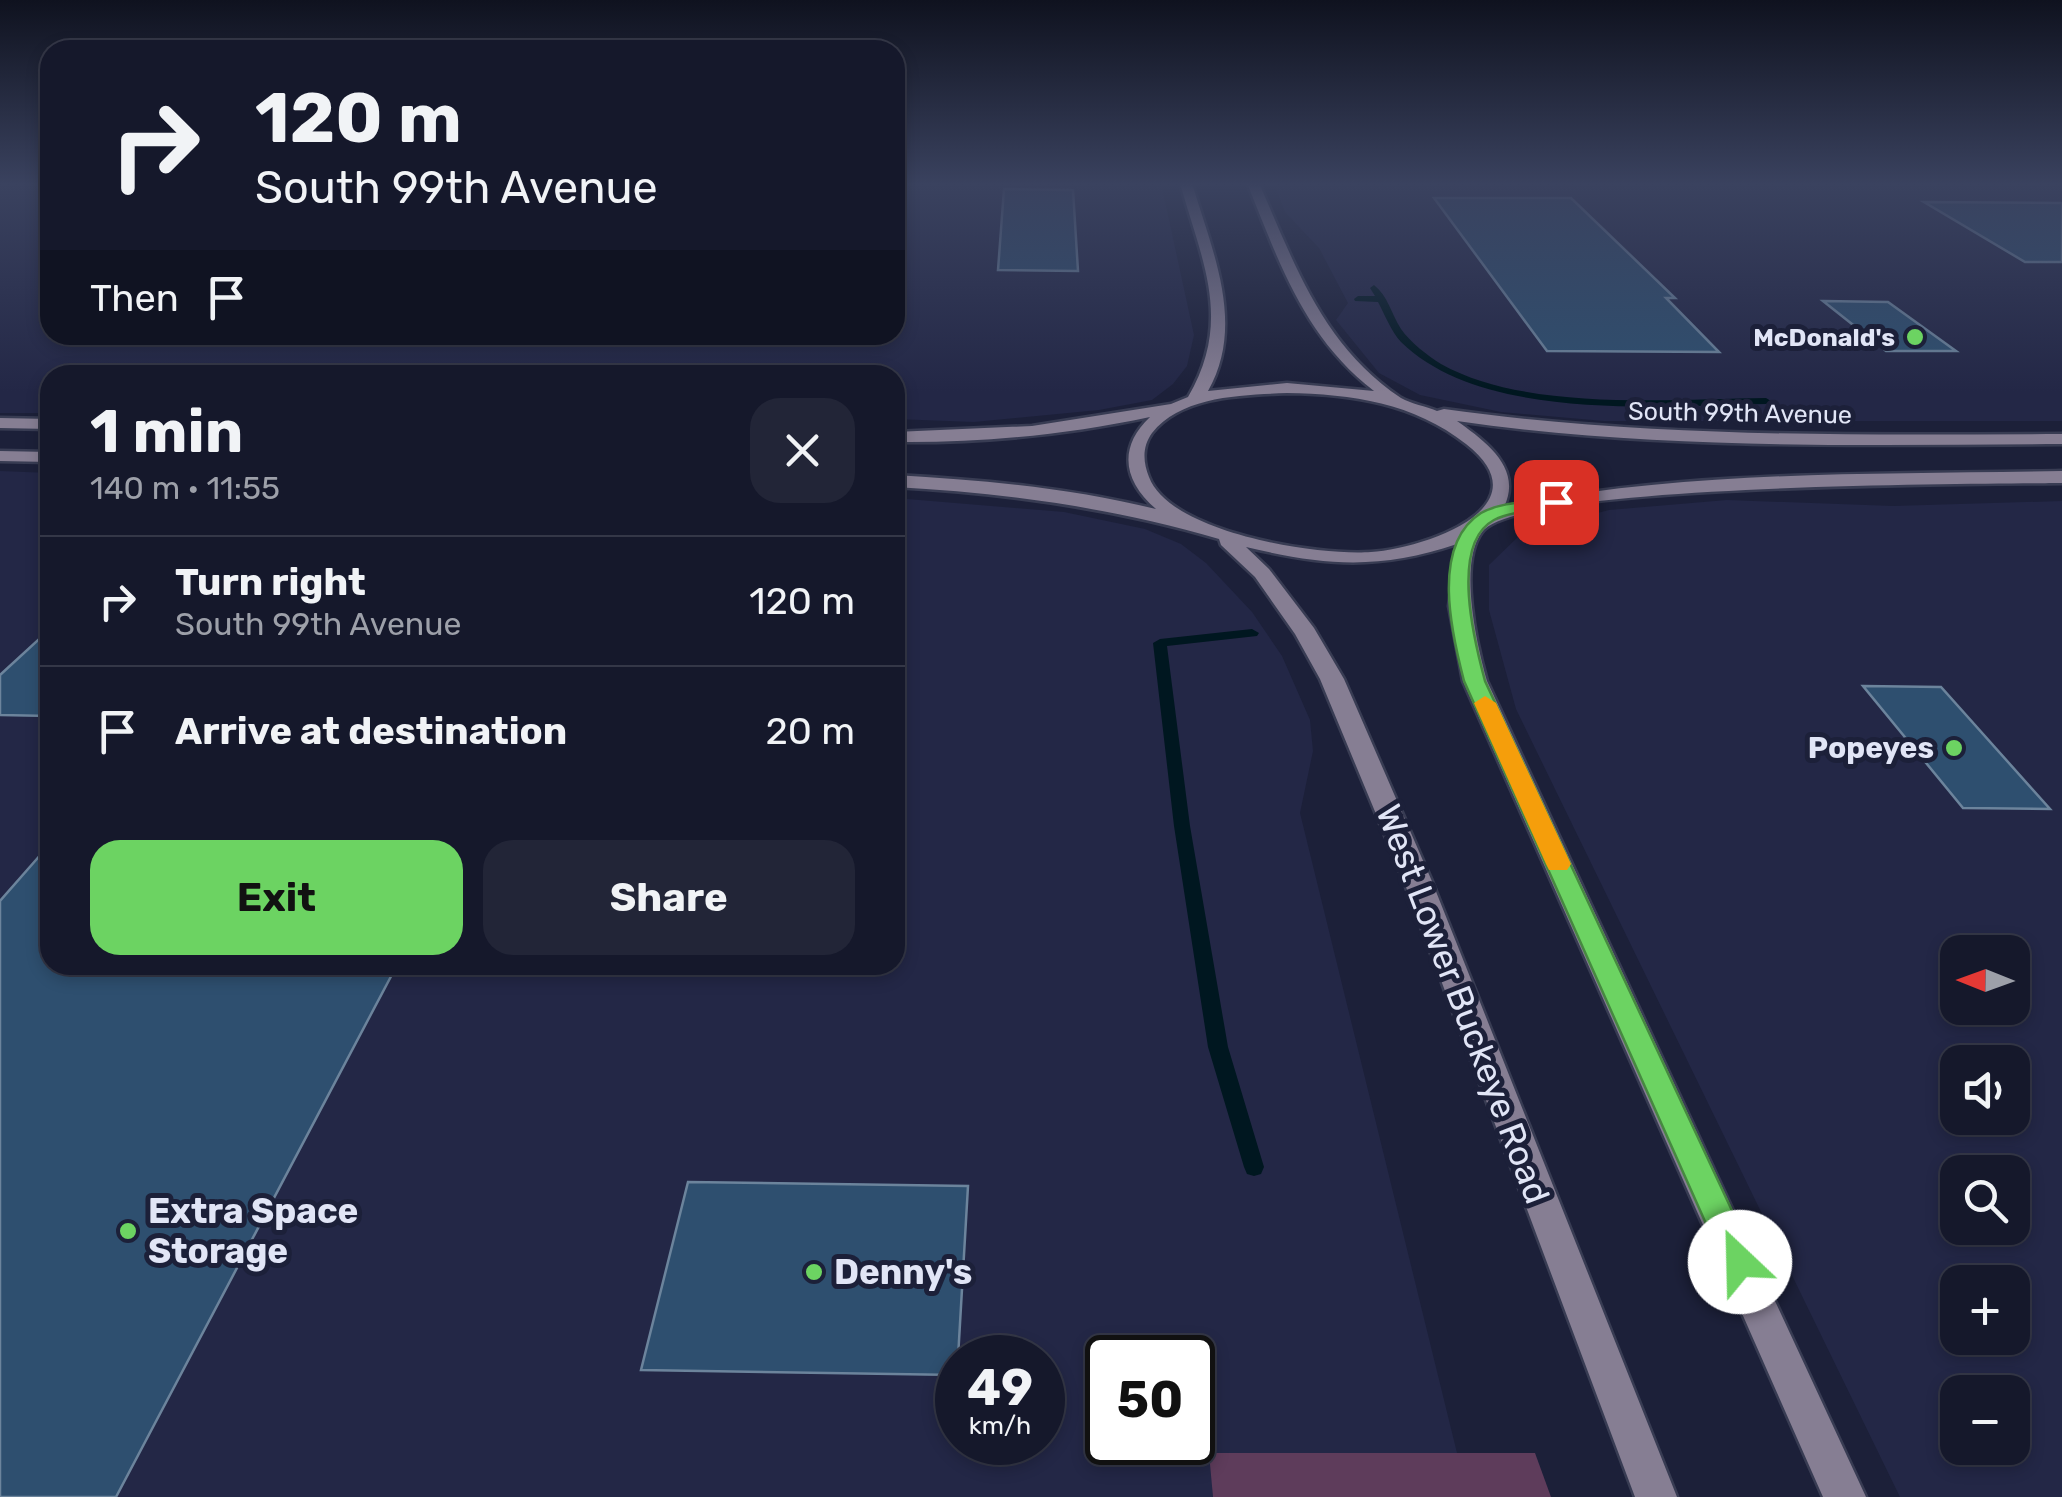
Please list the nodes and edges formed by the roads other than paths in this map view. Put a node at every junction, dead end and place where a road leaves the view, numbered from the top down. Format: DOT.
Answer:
graph roads {
  1 [pos="1206,253"];
  2 [pos="1283,253"];
  3 [pos="1188,402"];
  4 [pos="1400,403"];
  5 [pos="1419,410"];
  6 [pos="0,423"];
  7 [pos="40,424"];
  8 [pos="905,438"];
  9 [pos="2062,439"];
  10 [pos="0,456"];
  11 [pos="40,457"];
  12 [pos="2062,477"];
  13 [pos="905,483"];
  14 [pos="1489,516"];
  15 [pos="1200,528"];
  16 [pos="1471,531"];
  17 [pos="1224,538"];
  18 [pos="1656,1497"];
  19 [pos="1845,1497"];
  1 -- 3 [label="main road"];
  2 -- 4 [label="main road"];
  3 -- 4 [label="main road"];
  3 -- 8 [label="main road"];
  3 -- 15 [label="main road"];
  4 -- 5 [label="main road"];
  5 -- 9 [label="main road, South 99th Avenue"];
  5 -- 14 [label="main road"];
  6 -- 7 [label="main road"];
  10 -- 11 [label="main road"];
  12 -- 14 [label="main road"];
  13 -- 15 [label="main road"];
  14 -- 16 [label="main road"];
  15 -- 17 [label="main road"];
  16 -- 17 [label="main road"];
  16 -- 19 [label="main road"];
  17 -- 18 [label="main road, West Lower Buckeye Road"];
}
